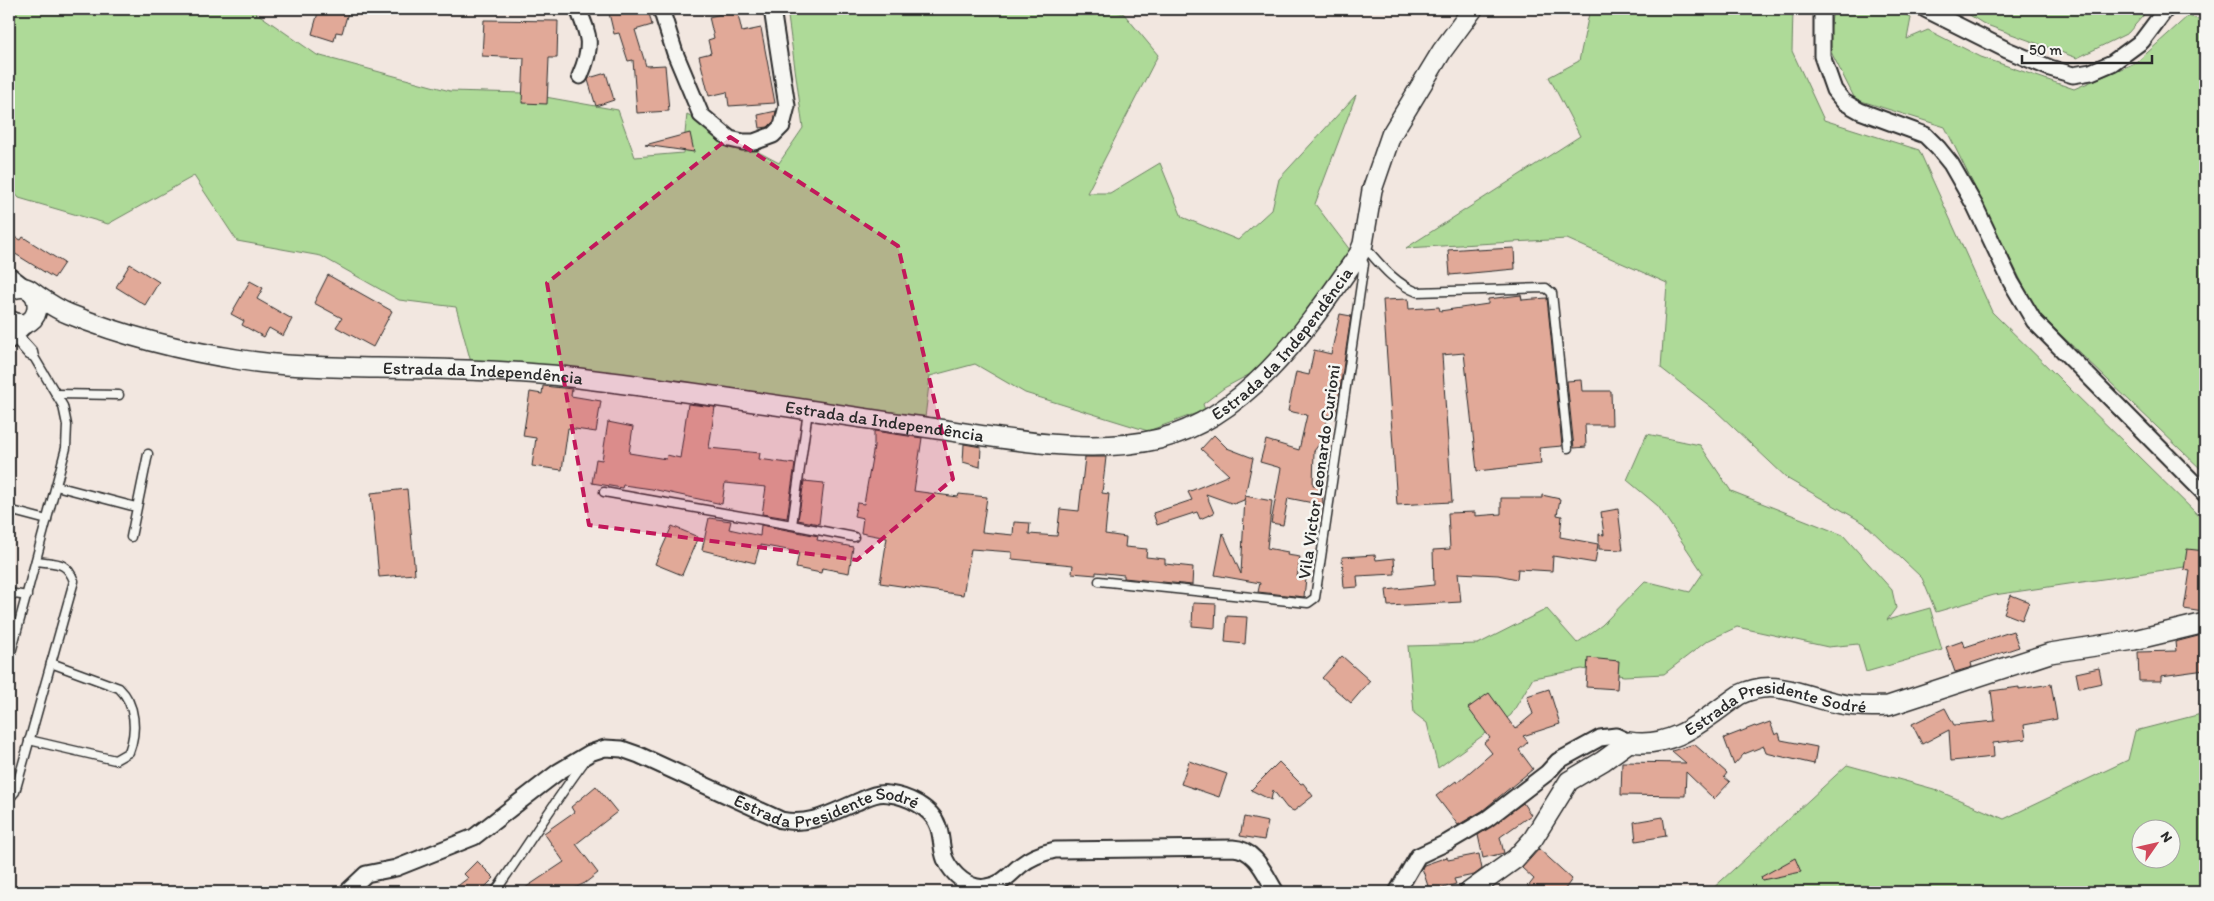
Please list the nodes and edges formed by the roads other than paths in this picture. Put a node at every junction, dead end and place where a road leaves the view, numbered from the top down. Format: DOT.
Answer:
graph roads {
  1 [pos="578,9"];
  2 [pos="661,9"];
  3 [pos="772,9"];
  4 [pos="1473,9"];
  5 [pos="1822,9"];
  6 [pos="1925,9"];
  7 [pos="2166,9"];
  8 [pos="580,76"];
  9 [pos="1361,249"];
  10 [pos="9,275"];
  11 [pos="23,291"];
  12 [pos="66,313"];
  13 [pos="16,330"];
  14 [pos="56,394"];
  15 [pos="118,396"];
  16 [pos="808,411"];
  17 [pos="1568,448"];
  18 [pos="148,454"];
  19 [pos="56,486"];
  20 [pos="604,492"];
  21 [pos="2205,494"];
  22 [pos="136,506"];
  23 [pos="9,510"];
  24 [pos="47,520"];
  25 [pos="792,525"];
  26 [pos="131,537"];
  27 [pos="854,537"];
  28 [pos="36,561"];
  29 [pos="1099,581"];
  30 [pos="9,593"];
  31 [pos="26,596"];
  32 [pos="2205,623"];
  33 [pos="9,660"];
  34 [pos="51,663"];
  35 [pos="29,740"];
  36 [pos="1629,742"];
  37 [pos="590,753"];
  38 [pos="9,799"];
  39 [pos="347,892"];
  40 [pos="495,892"];
  41 [pos="1276,892"];
  42 [pos="1397,892"];
  43 [pos="1469,892"];
  1 -- 8 [label="street"];
  2 -- 3 [label="street"];
  4 -- 9 [label="street, Estrada da Independência"];
  5 -- 21 [label="street"];
  6 -- 7 [label="street"];
  9 -- 16 [label="street, Estrada da Independência"];
  9 -- 17 [label="lane"];
  9 -- 29 [label="lane, Vila Victor Leonardo Curioni"];
  10 -- 11 [label="street"];
  11 -- 12 [label="street, Estrada da Independência"];
  11 -- 13 [label="street"];
  12 -- 13 [label="street, Estrada da Independência"];
  12 -- 16 [label="street, Estrada da Independência"];
  13 -- 14 [label="lane"];
  14 -- 15 [label="lane"];
  14 -- 19 [label="lane"];
  16 -- 25 [label="lane"];
  18 -- 22 [label="lane"];
  19 -- 22 [label="lane"];
  19 -- 24 [label="lane"];
  20 -- 25 [label="lane"];
  22 -- 26 [label="lane"];
  23 -- 24 [label="lane"];
  24 -- 28 [label="lane"];
  25 -- 27 [label="lane"];
  28 -- 31 [label="lane"];
  28 -- 34 [label="lane"];
  30 -- 31 [label="lane"];
  31 -- 33 [label="lane"];
  32 -- 36 [label="street, Estrada Presidente Sodré"];
  34 -- 35 [label="lane"];
  34 -- 35 [label="lane"];
  35 -- 38 [label="lane"];
  36 -- 42 [label="street, Estrada Presidente Sodré"];
  36 -- 43 [label="street"];
  37 -- 39 [label="street, Estrada Presidente Sodré"];
  37 -- 40 [label="lane"];
  37 -- 41 [label="street, Estrada Presidente Sodré"];
}
